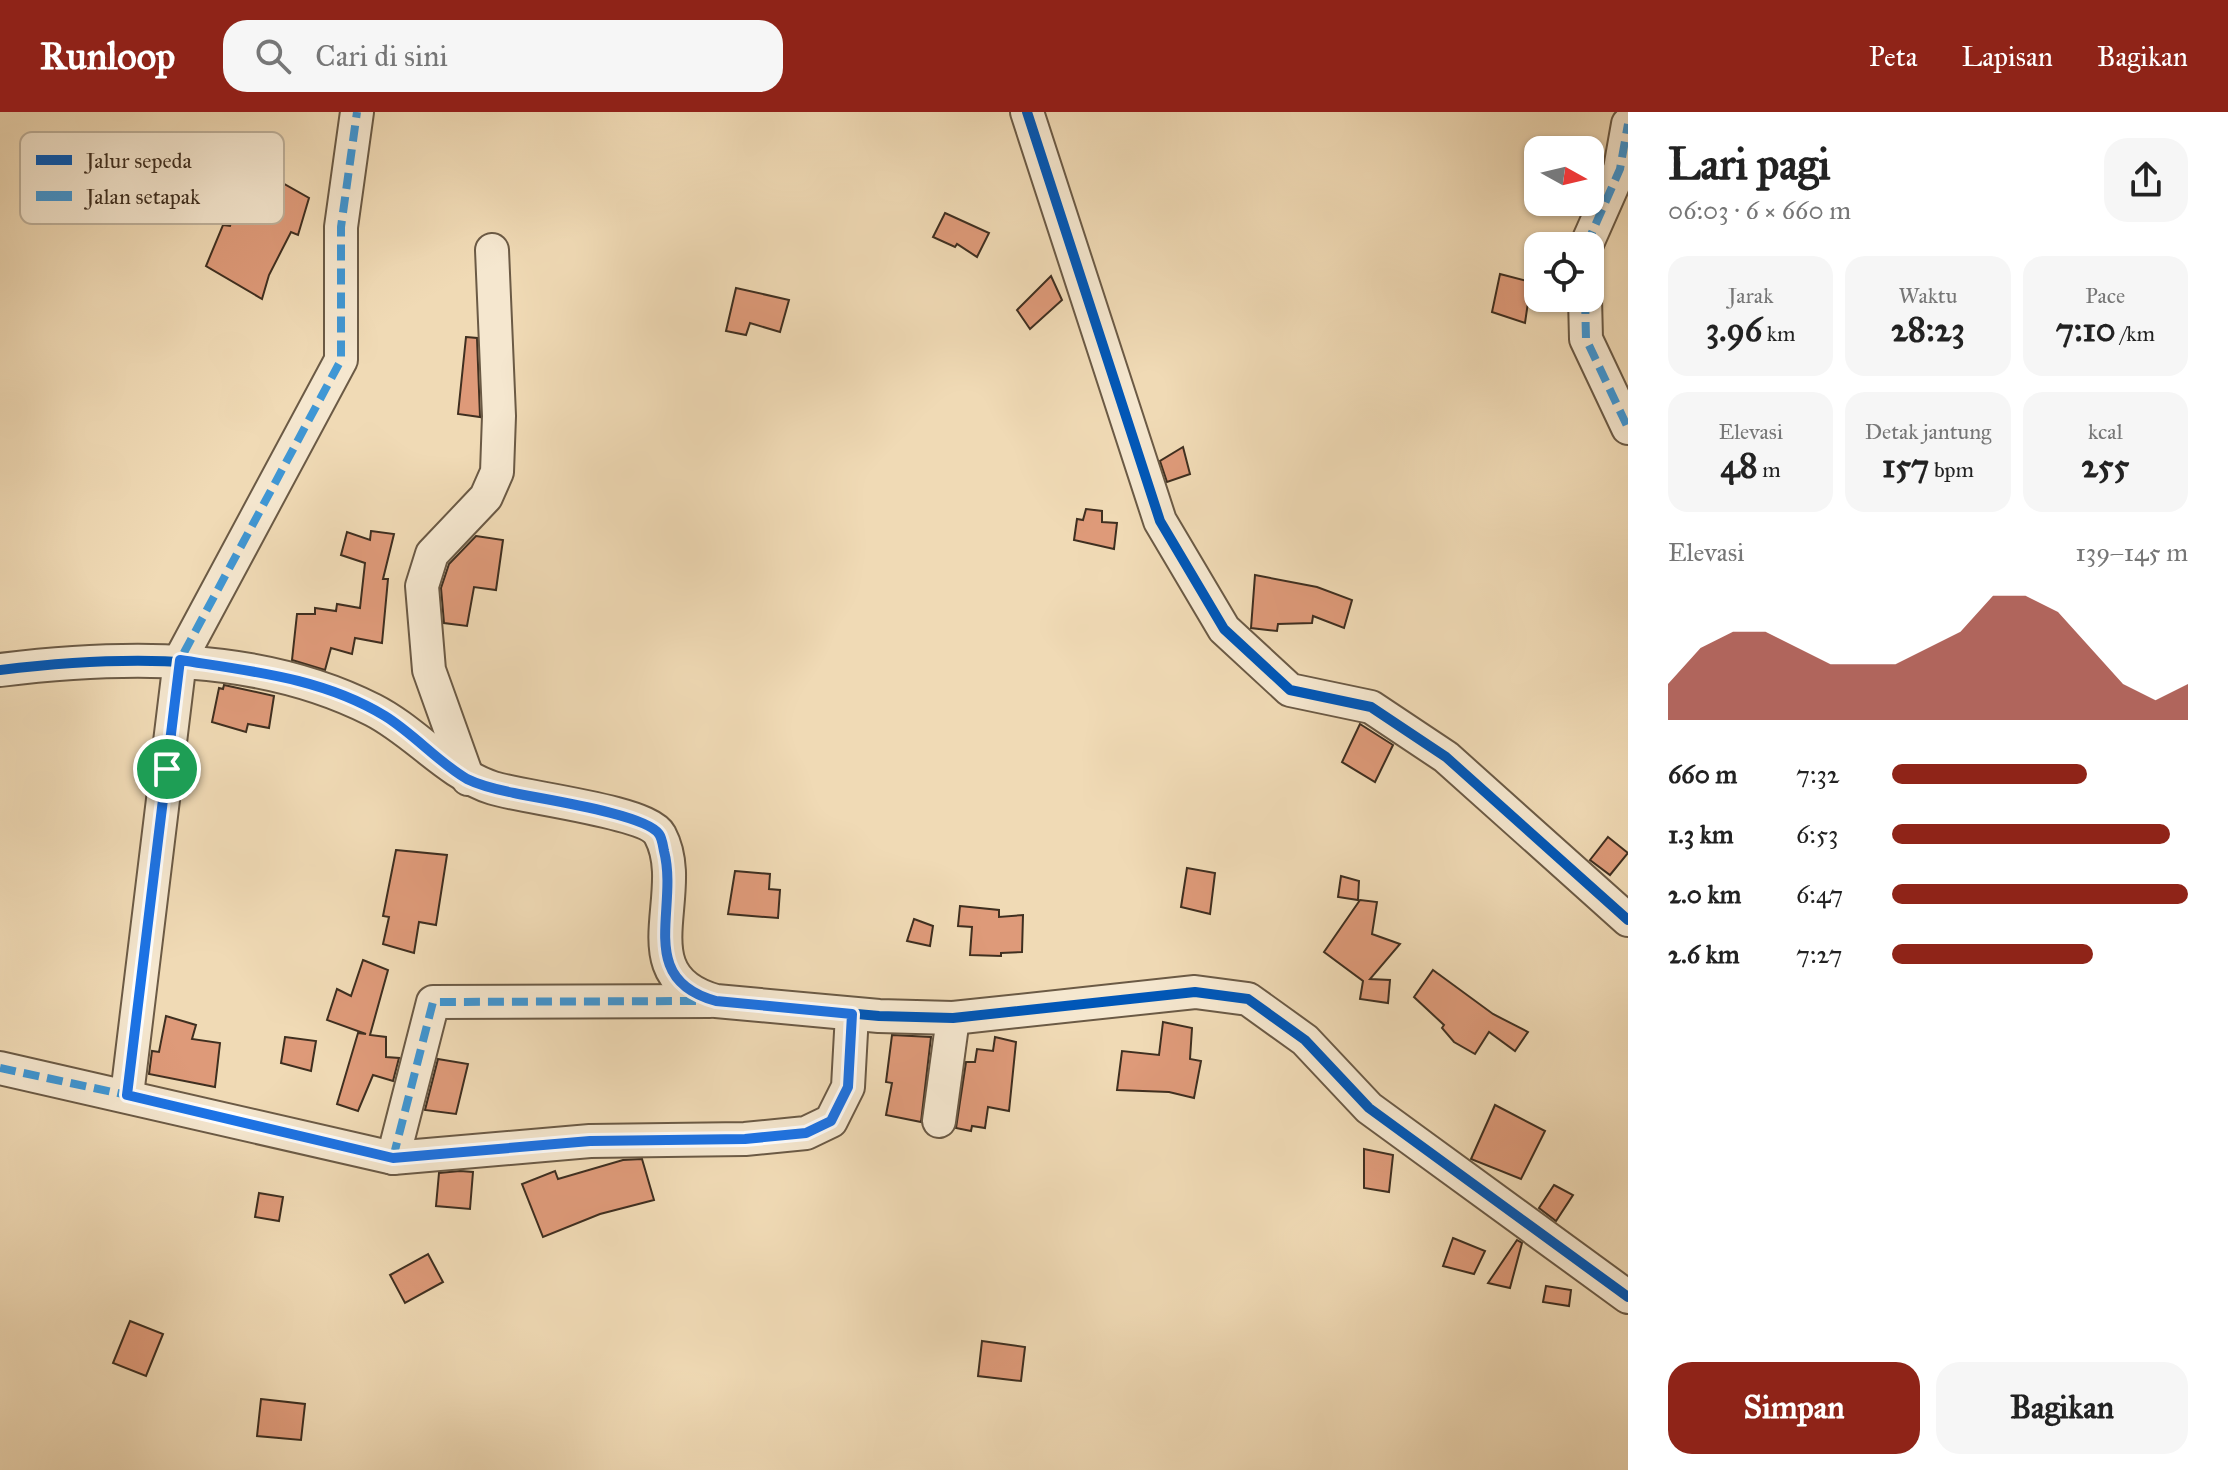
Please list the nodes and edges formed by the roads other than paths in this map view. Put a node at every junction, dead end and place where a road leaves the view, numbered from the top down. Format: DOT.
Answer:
graph roads {
  1 [pos="357,112"];
  2 [pos="1027,112"];
  3 [pos="1628,124"];
  4 [pos="1592,232"];
  5 [pos="492,250"];
  6 [pos="1585,312"];
  7 [pos="1628,428"];
  8 [pos="180,660"];
  9 [pos="0,670"];
  10 [pos="468,779"];
  11 [pos="1628,920"];
  12 [pos="716,1001"];
  13 [pos="852,1014"];
  14 [pos="953,1018"];
  15 [pos="0,1068"];
  16 [pos="127,1095"];
  17 [pos="939,1121"];
  18 [pos="393,1158"];
  19 [pos="1628,1297"];
  1 -- 8 [label="street"];
  2 -- 11 [label="street"];
  3 -- 4 [label="street"];
  5 -- 10 [label="street"];
  6 -- 7 [label="street"];
  8 -- 9 [label="street"];
  8 -- 10 [label="street"];
  8 -- 16 [label="street"];
  10 -- 12 [label="street"];
  12 -- 13 [label="street"];
  12 -- 18 [label="street"];
  13 -- 14 [label="street"];
  13 -- 18 [label="street"];
  14 -- 17 [label="street"];
  14 -- 19 [label="street"];
  15 -- 16 [label="street"];
  16 -- 18 [label="street"];
}
